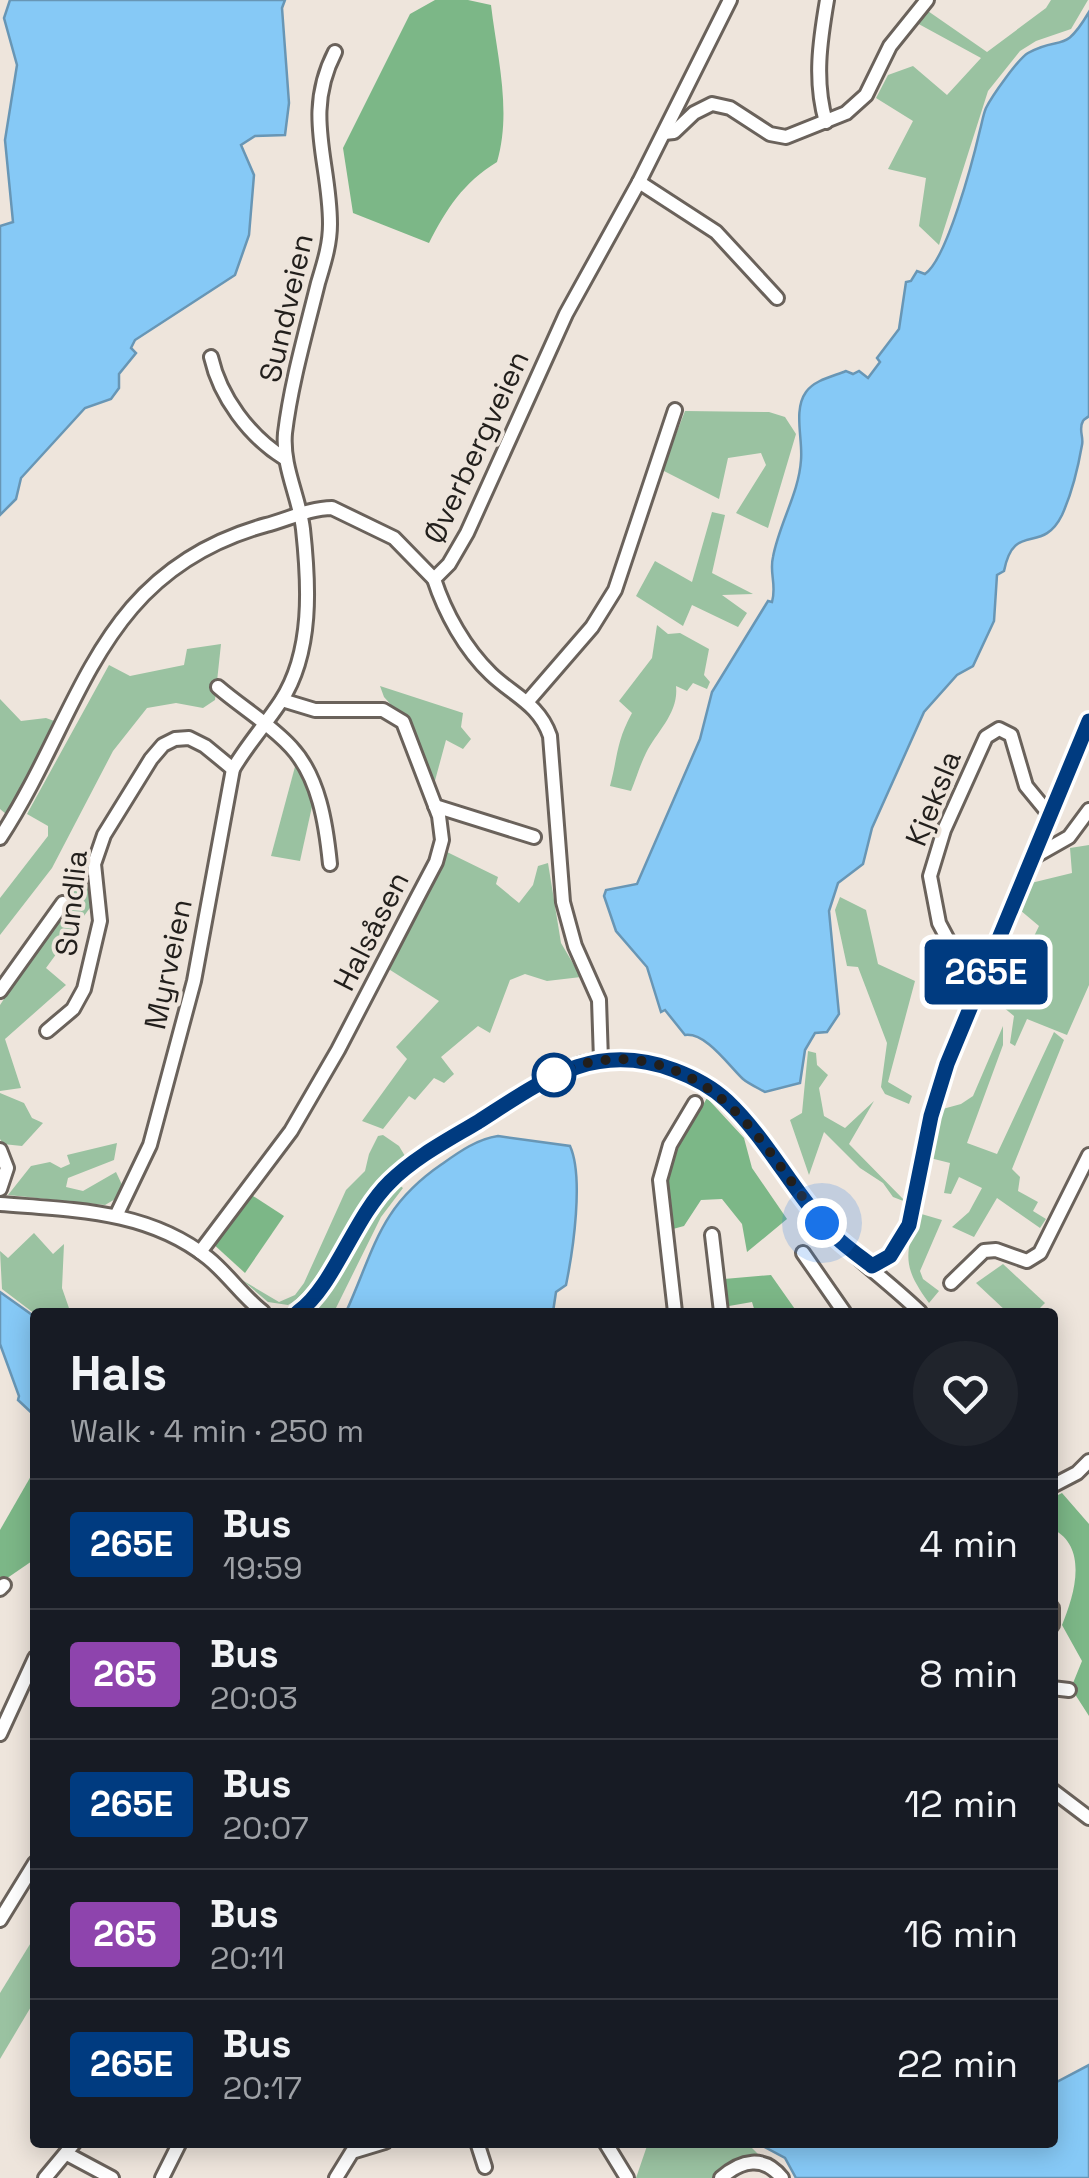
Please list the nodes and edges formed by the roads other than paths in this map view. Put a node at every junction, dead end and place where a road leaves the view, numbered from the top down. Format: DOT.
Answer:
graph roads {
  1 [pos="730,0"];
  2 [pos="827,0"];
  3 [pos="927,0"];
  4 [pos="335,52"];
  5 [pos="826,122"];
  6 [pos="664,133"];
  7 [pos="639,182"];
  8 [pos="777,298"];
  9 [pos="211,356"];
  10 [pos="675,410"];
  11 [pos="284,458"];
  12 [pos="301,516"];
  13 [pos="434,579"];
  14 [pos="218,687"];
  15 [pos="282,700"];
  16 [pos="528,701"];
  17 [pos="1089,721"];
  18 [pos="263,724"];
  19 [pos="232,769"];
  20 [pos="435,806"];
  21 [pos="1089,810"];
  22 [pos="1050,814"];
  23 [pos="534,837"];
  24 [pos="0,838"];
  25 [pos="1032,858"];
  26 [pos="330,864"];
  27 [pos="63,903"];
  28 [pos="980,985"];
  29 [pos="0,991"];
  30 [pos="47,1031"];
  31 [pos="601,1060"];
  32 [pos="695,1103"];
  33 [pos="0,1150"];
  34 [pos="1089,1155"];
  35 [pos="0,1188"];
  36 [pos="0,1204"];
  37 [pos="116,1216"];
  38 [pos="712,1235"];
  39 [pos="200,1252"];
  40 [pos="802,1253"];
  41 [pos="890,1256"];
  42 [pos="872,1266"];
  43 [pos="883,1277"];
  44 [pos="951,1283"];
  45 [pos="259,1308"];
  46 [pos="303,1308"];
  47 [pos="674,1308"];
  48 [pos="720,1308"];
  49 [pos="841,1308"];
  50 [pos="916,1308"];
  51 [pos="1089,1461"];
  52 [pos="1058,1483"];
  53 [pos="30,1669"];
  54 [pos="1058,1689"];
  55 [pos="1069,1690"];
  56 [pos="0,1734"];
  57 [pos="1058,1795"];
  58 [pos="1089,1818"];
  59 [pos="30,1870"];
  60 [pos="0,1920"];
  61 [pos="71,2148"];
  62 [pos="177,2148"];
  63 [pos="365,2148"];
  64 [pos="478,2148"];
  65 [pos="610,2148"];
  66 [pos="484,2167"];
  67 [pos="45,2178"];
  68 [pos="112,2178"];
  69 [pos="162,2178"];
  70 [pos="336,2178"];
  71 [pos="627,2178"];
  72 [pos="721,2178"];
  73 [pos="782,2178"];
  1 -- 6 [label="street, Øverbergveien"];
  2 -- 5 [label="street"];
  3 -- 5 [label="street"];
  4 -- 11 [label="street, Sundveien"];
  5 -- 6 [label="street"];
  6 -- 7 [label="street, Øverbergveien"];
  7 -- 8 [label="street"];
  7 -- 13 [label="street, Øverbergveien"];
  9 -- 11 [label="street, Sundveien"];
  10 -- 16 [label="street"];
  11 -- 12 [label="street, Sundveien"];
  12 -- 13 [label="street"];
  12 -- 15 [label="street, Myrveien"];
  12 -- 24 [label="street"];
  13 -- 16 [label="street, Øverbergveien"];
  14 -- 18 [label="street"];
  15 -- 18 [label="street, Myrveien"];
  15 -- 20 [label="street, Halsåsen"];
  16 -- 31 [label="street, Øverbergveien"];
  17 -- 22 [label="street"];
  18 -- 19 [label="street, Myrveien"];
  18 -- 26 [label="street"];
  19 -- 30 [label="street, Sundlia"];
  19 -- 37 [label="street, Myrveien"];
  20 -- 23 [label="street"];
  20 -- 39 [label="street, Halsåsen"];
  21 -- 25 [label="street"];
  22 -- 25 [label="street"];
  22 -- 28 [label="street, Kjeksla"];
  25 -- 28 [label="street"];
  27 -- 29 [label="street"];
  28 -- 41 [label="street"];
  31 -- 42 [label="street"];
  31 -- 46 [label="street"];
  32 -- 47 [label="street"];
  33 -- 35 [label="street"];
  34 -- 44 [label="street"];
  36 -- 37 [label="street"];
  37 -- 39 [label="street"];
  38 -- 48 [label="street"];
  39 -- 45 [label="street"];
  40 -- 49 [label="street"];
  41 -- 42 [label="street"];
  41 -- 43 [label="street"];
  42 -- 43 [label="street"];
  43 -- 50 [label="street"];
  51 -- 52 [label="street"];
  53 -- 56 [label="street"];
  54 -- 55 [label="street"];
  57 -- 58 [label="street"];
  59 -- 60 [label="street"];
  61 -- 67 [label="street"];
  61 -- 68 [label="street"];
  62 -- 69 [label="street"];
  63 -- 70 [label="street"];
  64 -- 66 [label="street"];
  65 -- 71 [label="street"];
  72 -- 73 [label="street"];
}
